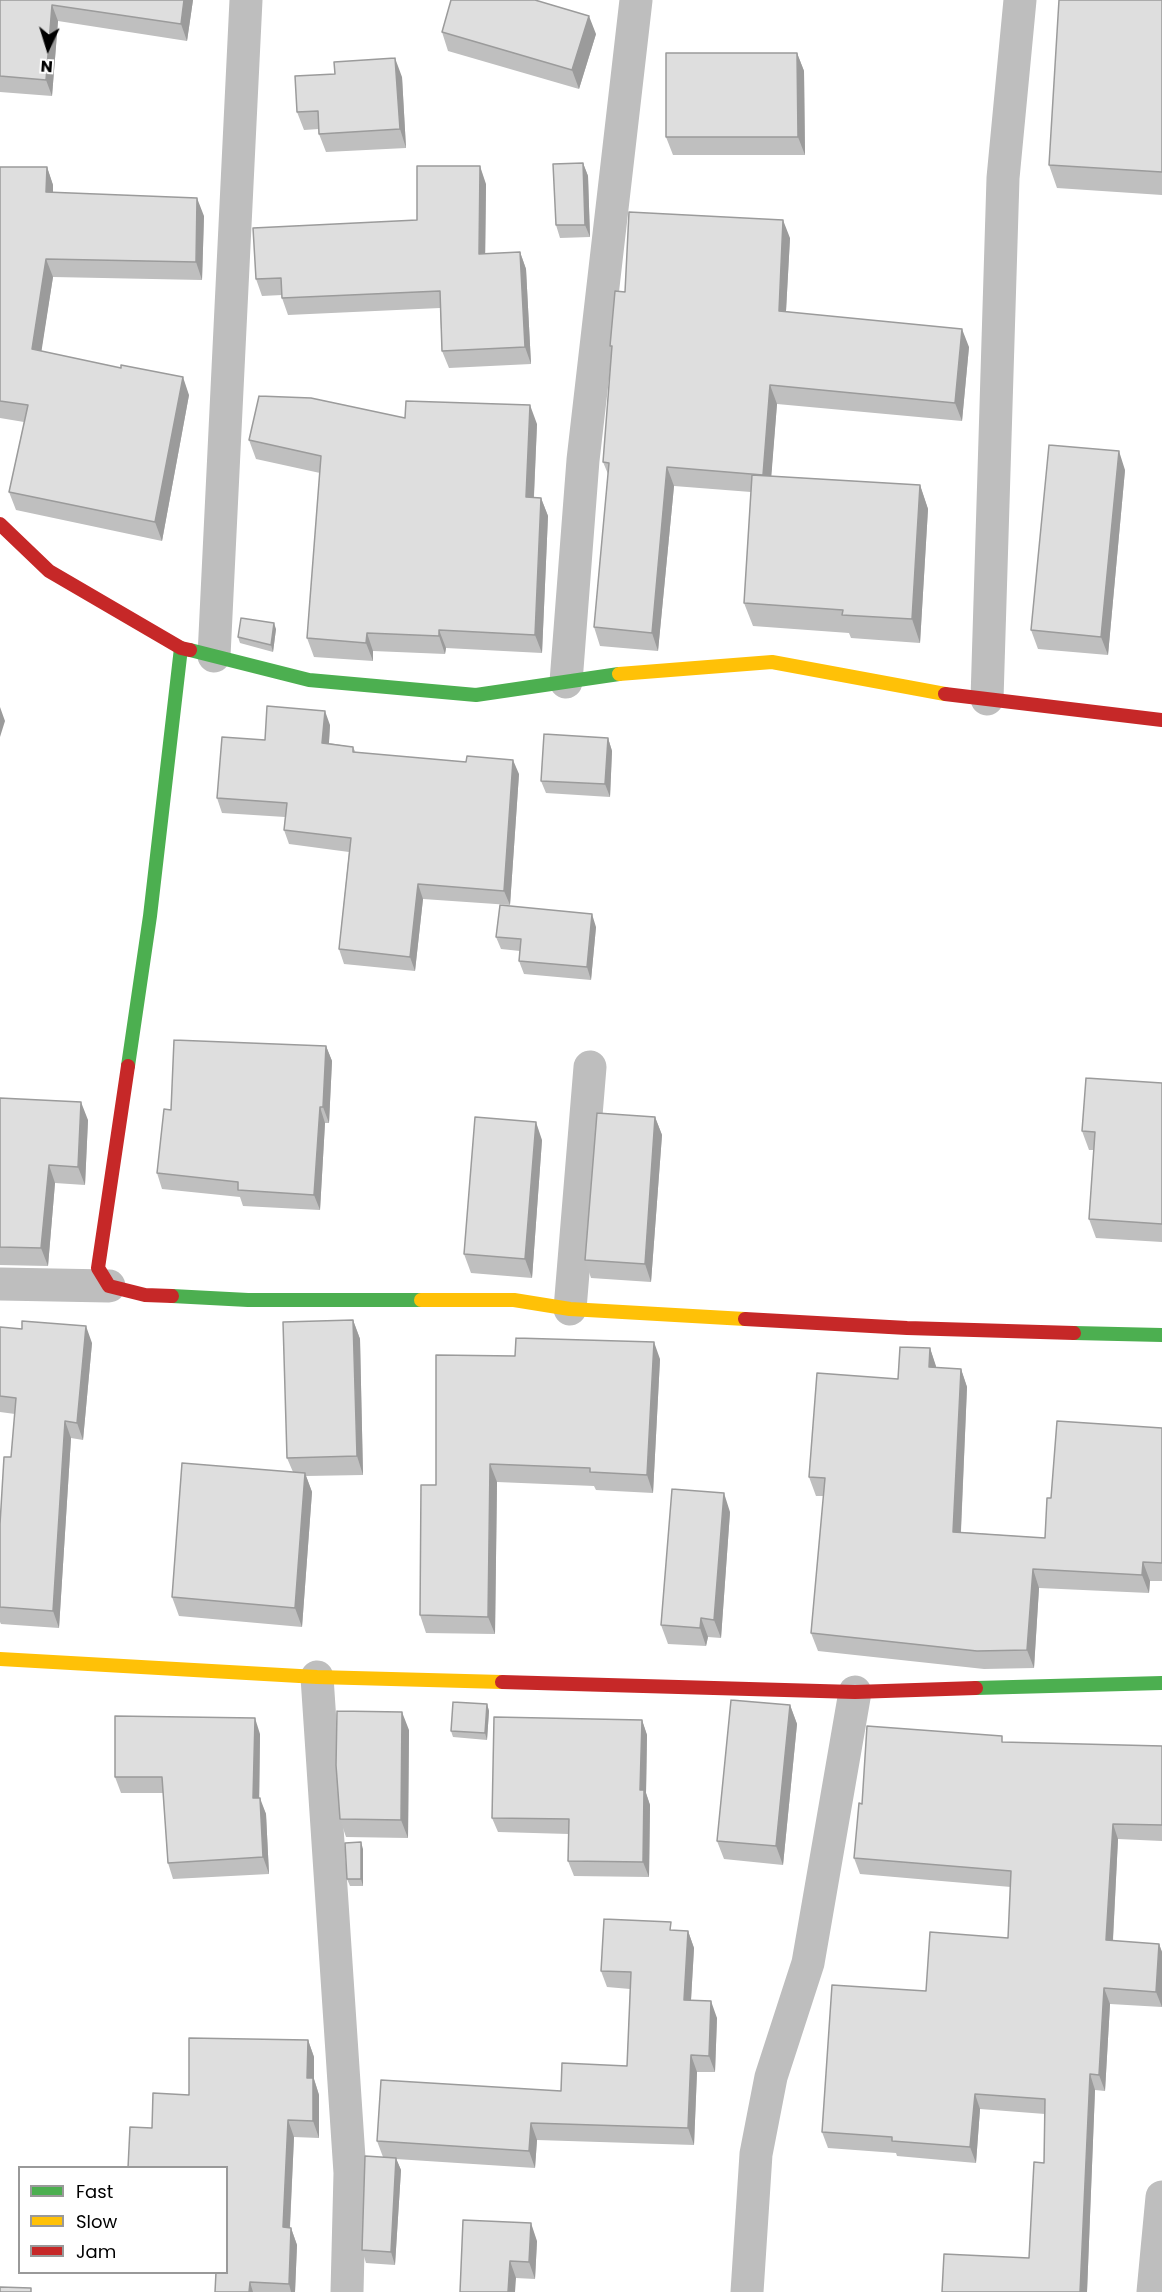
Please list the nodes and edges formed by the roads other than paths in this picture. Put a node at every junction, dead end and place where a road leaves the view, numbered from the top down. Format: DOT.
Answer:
graph roads {
  1 [pos="246,0"];
  2 [pos="636,0"];
  3 [pos="1020,0"];
  4 [pos="0,524"];
  5 [pos="181,648"];
  6 [pos="214,656"];
  7 [pos="566,682"];
  8 [pos="987,699"];
  9 [pos="1162,720"];
  10 [pos="590,1067"];
  11 [pos="0,1284"];
  12 [pos="109,1286"];
  13 [pos="570,1309"];
  14 [pos="1162,1335"];
  15 [pos="0,1659"];
  16 [pos="317,1677"];
  17 [pos="1162,1683"];
  18 [pos="855,1692"];
  19 [pos="1162,2197"];
  20 [pos="346,2292"];
  21 [pos="747,2292"];
  22 [pos="1153,2292"];
  1 -- 6 [label="street"];
  2 -- 7 [label="street"];
  3 -- 8 [label="street"];
  4 -- 5 [label="street"];
  5 -- 6 [label="street"];
  5 -- 12 [label="street"];
  6 -- 7 [label="street"];
  7 -- 8 [label="street"];
  8 -- 9 [label="street"];
  10 -- 13 [label="street"];
  11 -- 12 [label="street"];
  12 -- 13 [label="street"];
  13 -- 14 [label="street"];
  15 -- 16 [label="street"];
  16 -- 18 [label="street"];
  16 -- 20 [label="street"];
  17 -- 18 [label="street"];
  18 -- 21 [label="street"];
  19 -- 22 [label="street"];
}
